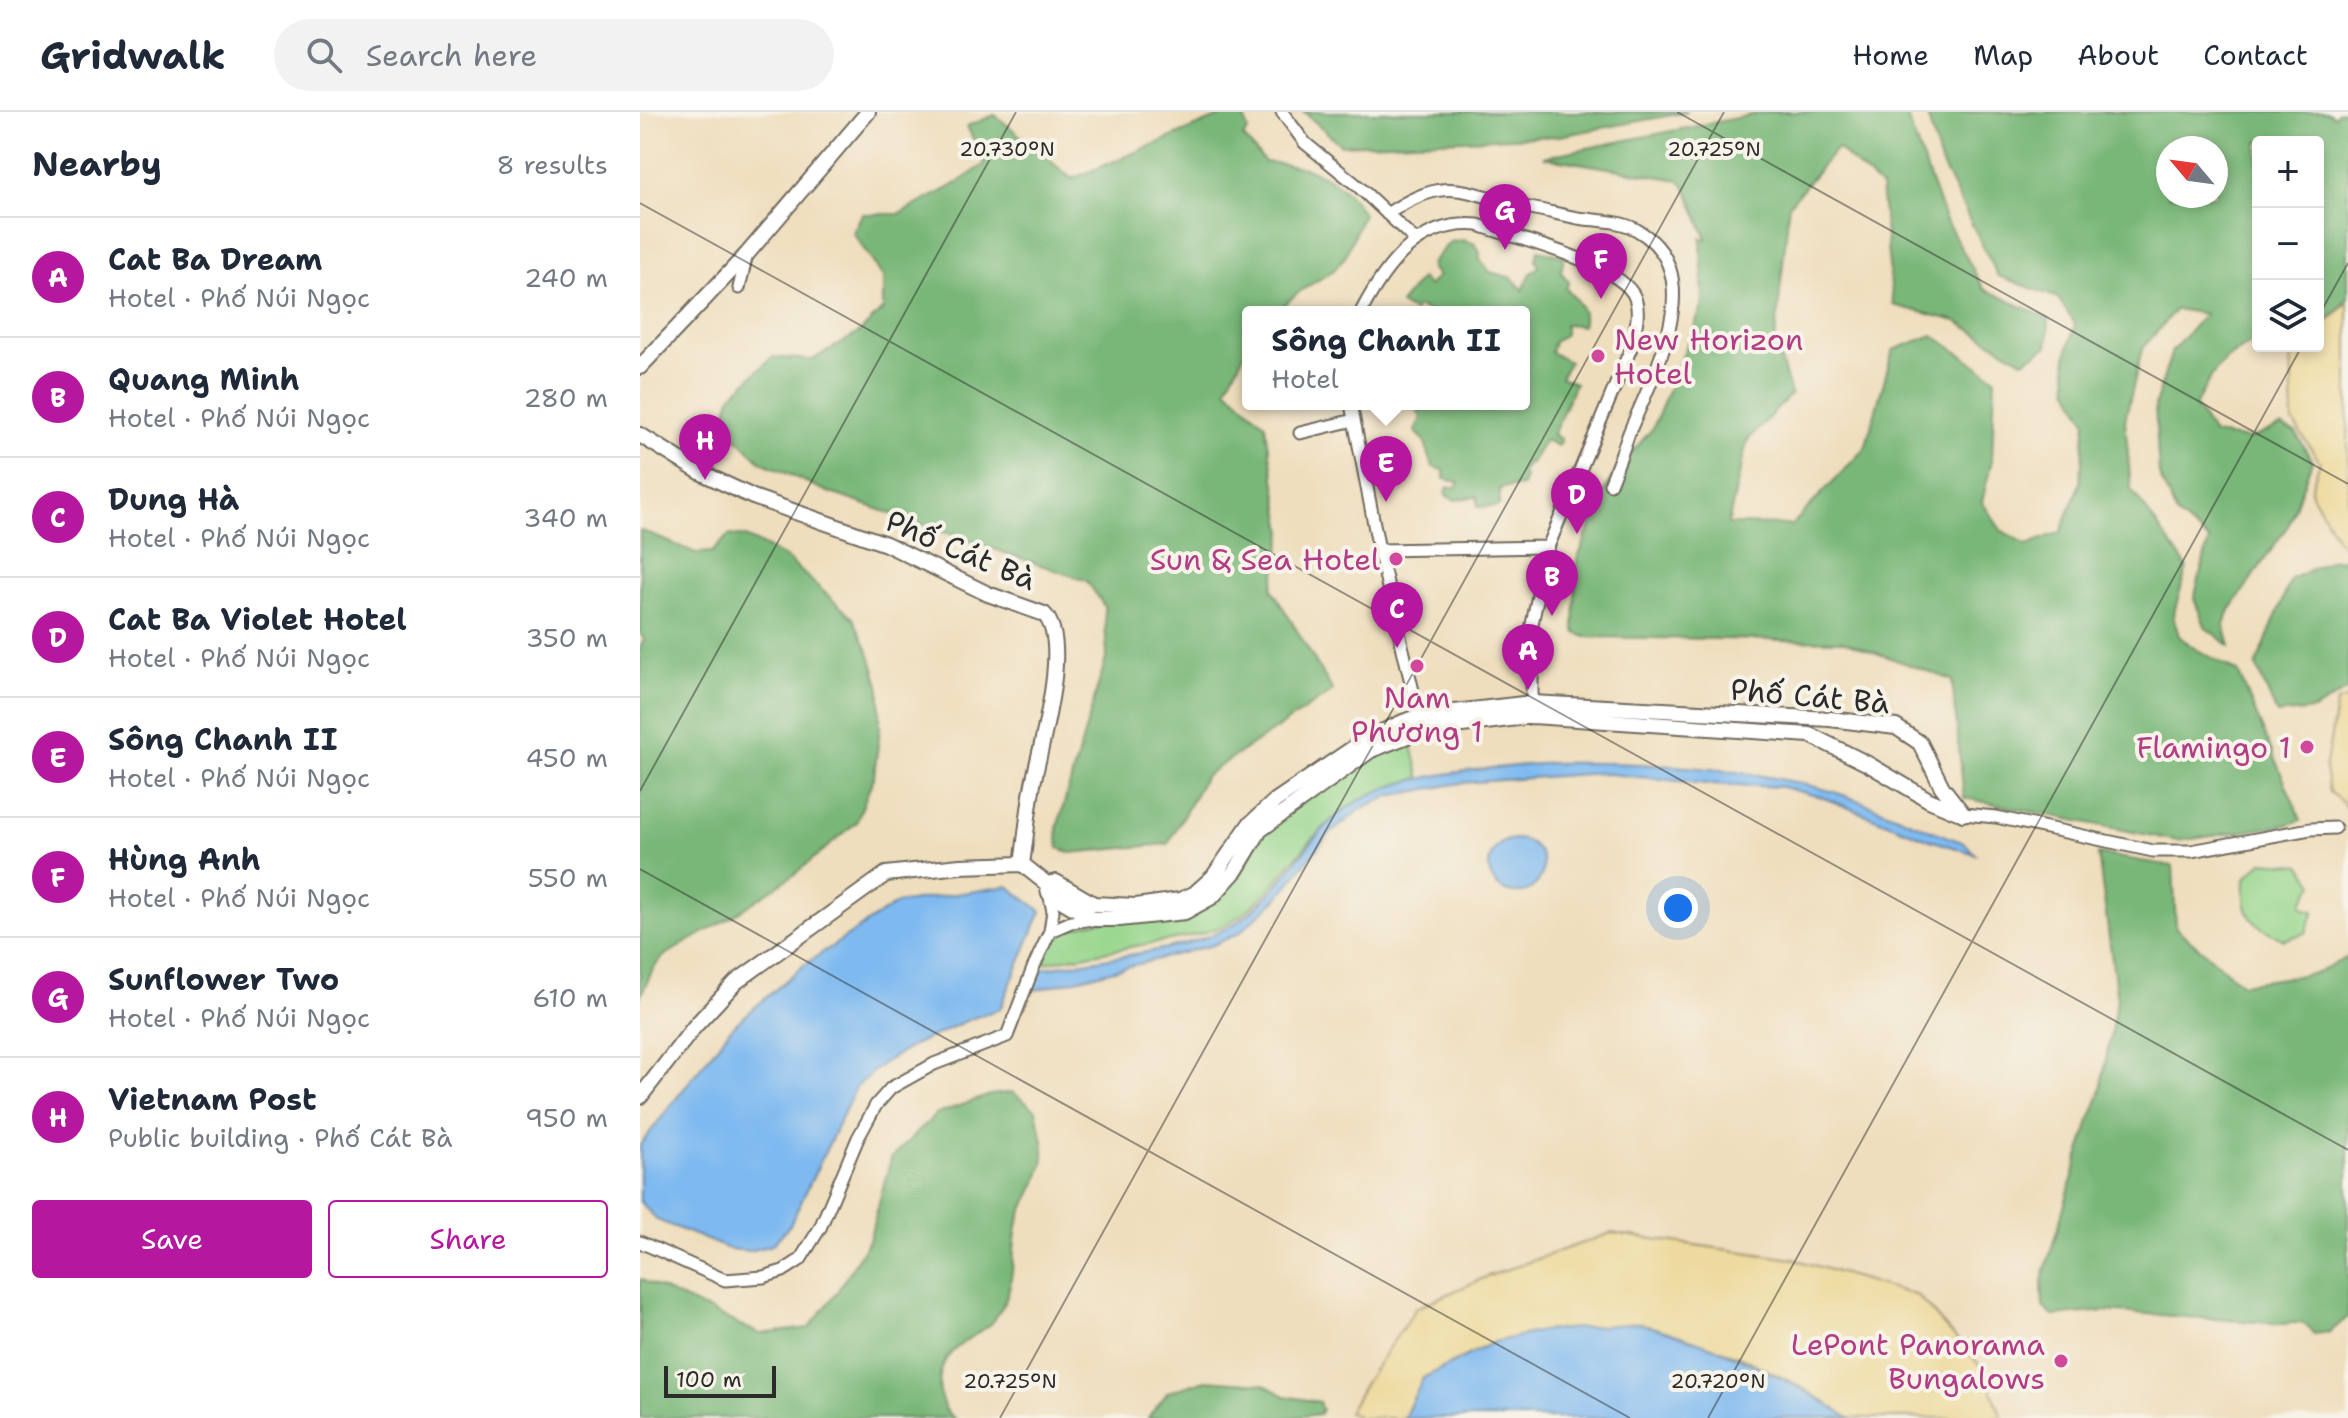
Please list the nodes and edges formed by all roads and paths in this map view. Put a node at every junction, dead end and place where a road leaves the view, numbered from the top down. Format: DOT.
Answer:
graph roads {
  1 [pos="868,112"];
  2 [pos="1282,112"];
  3 [pos="1387,214"];
  4 [pos="1415,240"];
  5 [pos="747,254"];
  6 [pos="739,288"];
  7 [pos="1364,306"];
  8 [pos="640,367"];
  9 [pos="1352,410"];
  10 [pos="1354,420"];
  11 [pos="1300,433"];
  12 [pos="640,435"];
  13 [pos="1610,484"];
  14 [pos="1548,547"];
  15 [pos="1379,550"];
  16 [pos="1532,710"];
  17 [pos="1689,719"];
  18 [pos="1421,723"];
  19 [pos="1963,814"];
  20 [pos="2335,828"];
  21 [pos="1022,864"];
  22 [pos="1048,888"];
  23 [pos="1093,912"];
  24 [pos="1050,931"];
  25 [pos="640,1097"];
  26 [pos="640,1242"];
  1 -- 5 [label="main road"];
  2 -- 3 [label="street"];
  3 -- 4 [label="street"];
  3 -- 13 [label="street"];
  4 -- 7 [label="street"];
  4 -- 14 [label="street"];
  5 -- 6 [label="street"];
  5 -- 8 [label="main road"];
  9 -- 10 [label="street"];
  10 -- 11 [label="street"];
  10 -- 15 [label="street"];
  12 -- 21 [label="main road, Phố Cát Bà"];
  14 -- 15 [label="street"];
  14 -- 16 [label="street"];
  15 -- 18 [label="street"];
  16 -- 17 [label="main road, Phố Cát Bà"];
  16 -- 18 [label="main road, Phố Cát Bà"];
  17 -- 19 [label="main road, Phố Cát Bà"];
  17 -- 19 [label="main road, Phố Cát Bà"];
  18 -- 23 [label="main road, Phố Cát Bà"];
  19 -- 20 [label="street"];
  21 -- 22 [label="main road"];
  21 -- 25 [label="main road"];
  22 -- 23 [label="main road"];
  22 -- 24 [label="street"];
  23 -- 24 [label="street"];
  24 -- 26 [label="street"];
}
